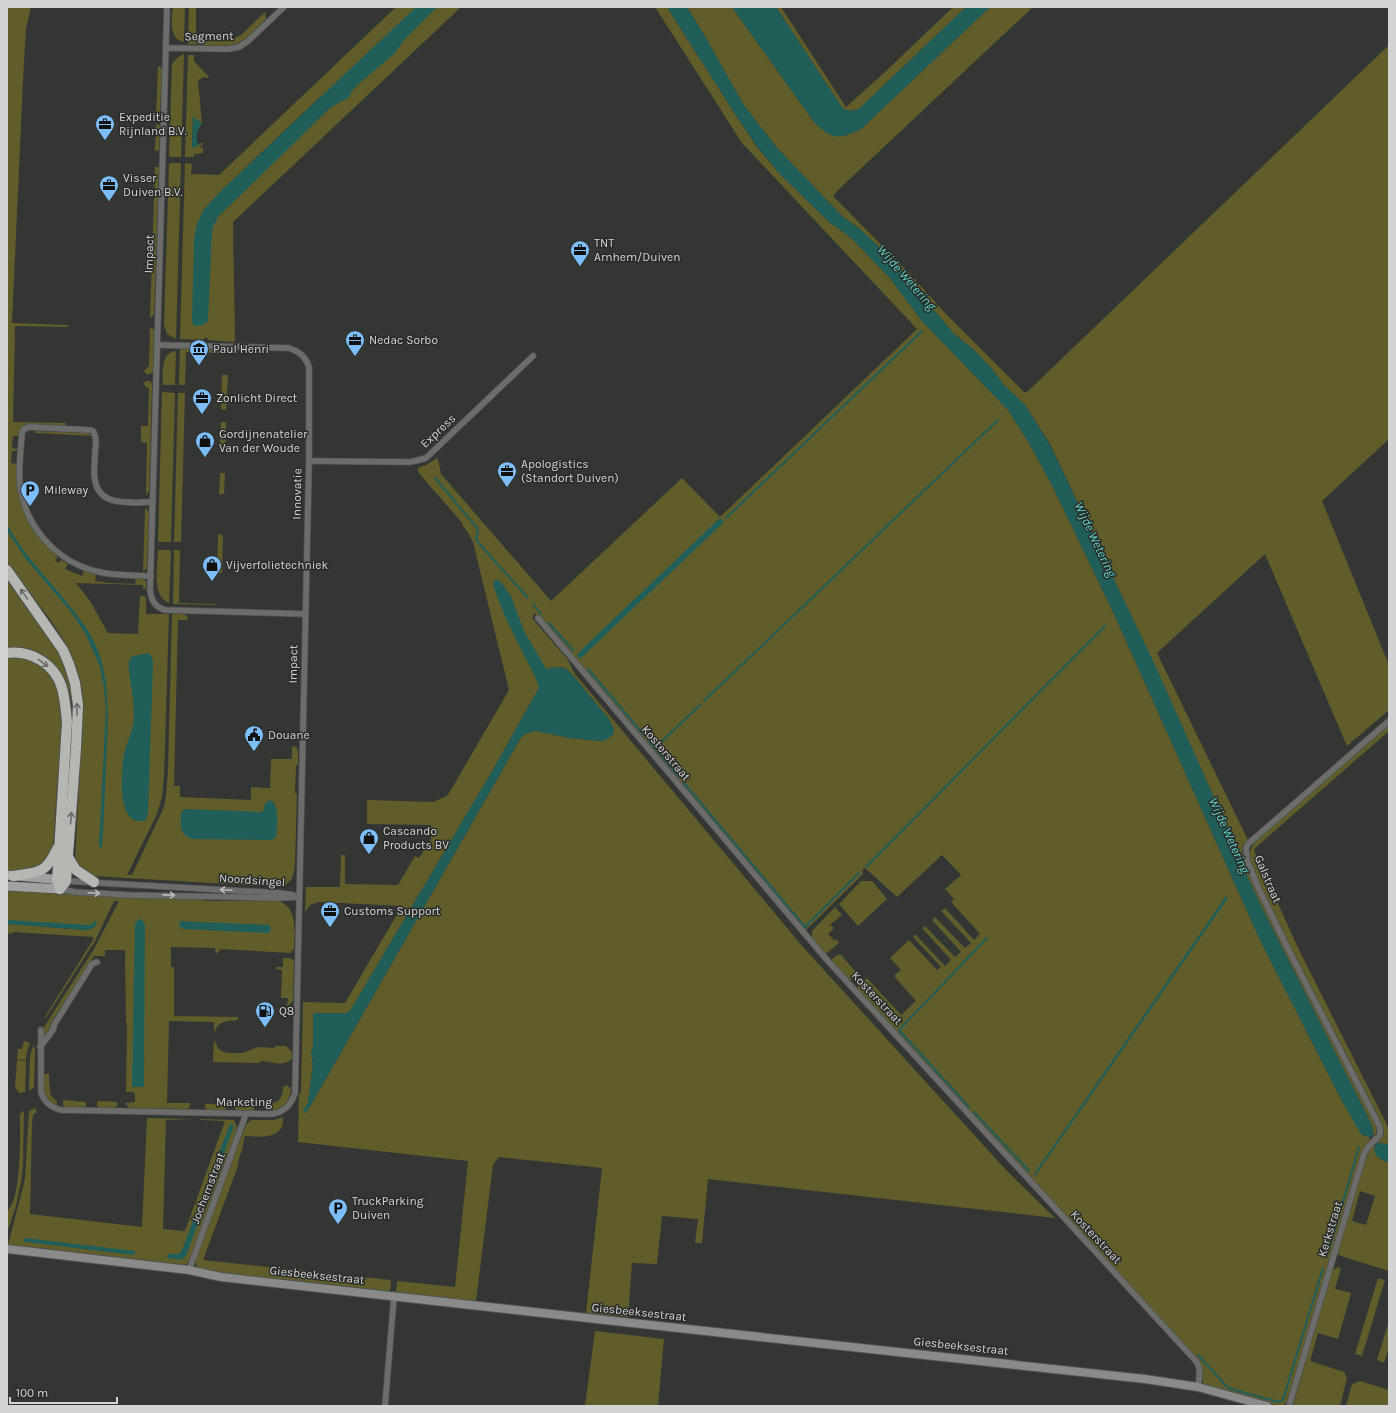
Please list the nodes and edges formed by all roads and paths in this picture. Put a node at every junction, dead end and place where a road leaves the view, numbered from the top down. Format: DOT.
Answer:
graph roads {
  1 [pos="167,7"];
  2 [pos="284,7"];
  3 [pos="166,48"];
  4 [pos="158,345"];
  5 [pos="533,356"];
  6 [pos="308,461"];
  7 [pos="153,502"];
  8 [pos="7,570"];
  9 [pos="151,576"];
  10 [pos="305,614"];
  11 [pos="538,618"];
  12 [pos="7,653"];
  13 [pos="1389,721"];
  14 [pos="58,846"];
  15 [pos="68,857"];
  16 [pos="10,875"];
  17 [pos="94,882"];
  18 [pos="65,883"];
  19 [pos="7,886"];
  20 [pos="299,897"];
  21 [pos="96,962"];
  22 [pos="41,1030"];
  23 [pos="40,1047"];
  24 [pos="1350,1068"];
  25 [pos="246,1114"];
  26 [pos="7,1249"];
  27 [pos="189,1270"];
  28 [pos="394,1296"];
  29 [pos="1198,1387"];
  30 [pos="385,1406"];
  31 [pos="1267,1406"];
  32 [pos="1289,1406"];
  1 -- 3 [label="street, Impact"];
  2 -- 3 [label="street, Segment"];
  3 -- 4 [label="street, Impact"];
  4 -- 6 [label="street, Innovatie"];
  4 -- 7 [label="street, Impact"];
  5 -- 6 [label="street, Express"];
  6 -- 10 [label="street, Innovatie"];
  7 -- 9 [label="street, Impact"];
  7 -- 9 [label="street"];
  15 -- 8 [label="highway, one-way"];
  9 -- 10 [label="street, Impact"];
  10 -- 20 [label="street, Impact"];
  11 -- 29 [label="street, Kosterstraat"];
  12 -- 14 [label="highway, one-way"];
  13 -- 24 [label="street, Galstraat"];
  14 -- 16 [label="highway"];
  14 -- 18 [label="highway"];
  15 -- 17 [label="highway"];
  15 -- 18 [label="highway"];
  16 -- 18 [label="main road, Noordsingel"];
  17 -- 18 [label="street, Noordsingel"];
  20 -- 17 [label="street, Noordsingel, one-way"];
  18 -- 19 [label="main road, Noordsingel"];
  18 -- 20 [label="street, Noordsingel, one-way"];
  20 -- 25 [label="street, Marketing"];
  21 -- 23 [label="street"];
  22 -- 23 [label="street, Marketing"];
  23 -- 25 [label="street, Marketing"];
  24 -- 32 [label="street, Kerkstraat"];
  25 -- 27 [label="street, Jochemstraat"];
  26 -- 27 [label="street, Giesbeeksestraat"];
  27 -- 28 [label="street, Giesbeeksestraat"];
  28 -- 29 [label="street, Giesbeeksestraat"];
  28 -- 30 [label="street"];
  29 -- 31 [label="street, Giesbeeksestraat"];
}
